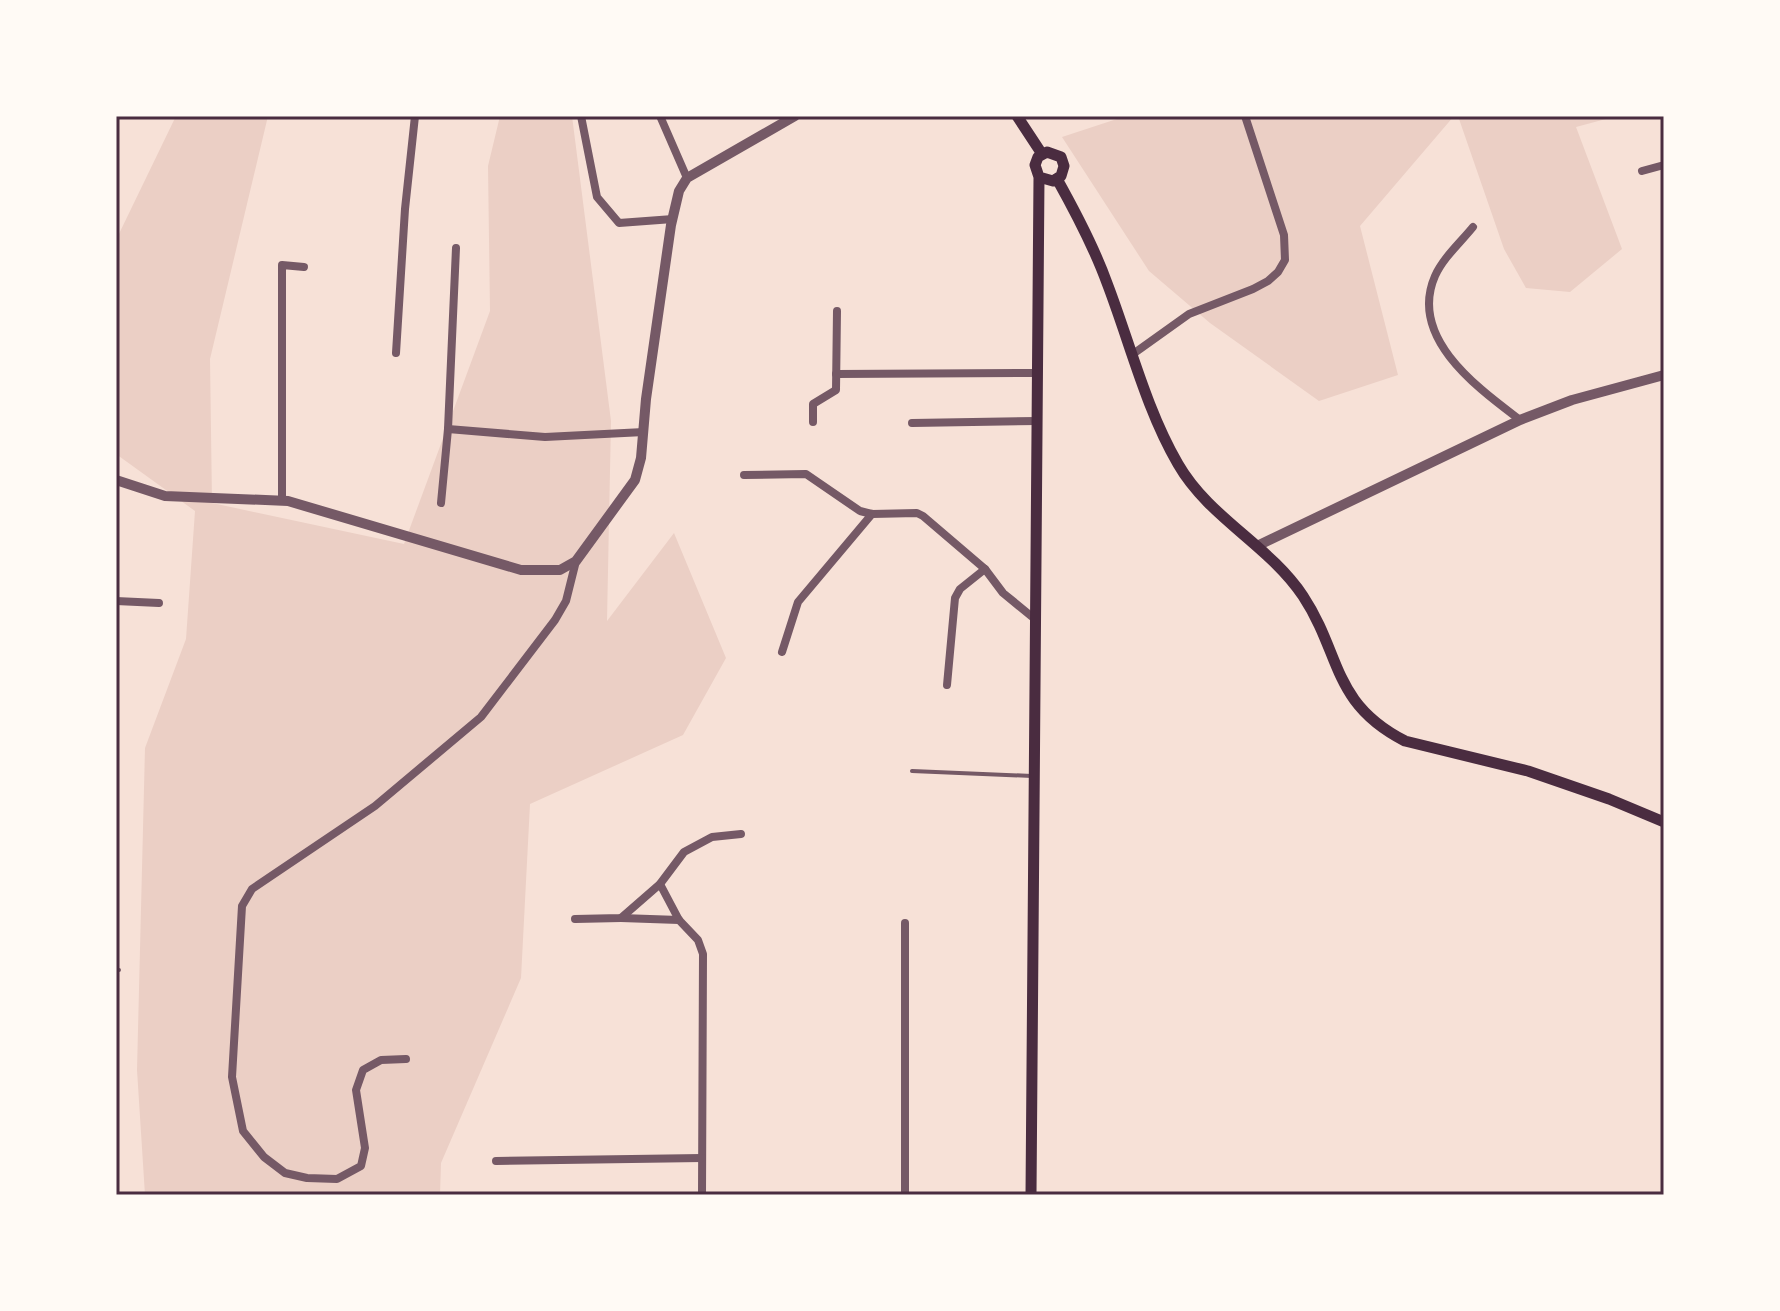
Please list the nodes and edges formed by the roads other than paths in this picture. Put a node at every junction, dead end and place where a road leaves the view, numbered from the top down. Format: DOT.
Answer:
graph roads {
  1 [pos="415,116"];
  2 [pos="581,116"];
  3 [pos="660,116"];
  4 [pos="795,116"];
  5 [pos="1017,116"];
  6 [pos="1245,116"];
  7 [pos="1042,154"];
  8 [pos="1664,165"];
  9 [pos="1642,171"];
  10 [pos="1039,177"];
  11 [pos="687,178"];
  12 [pos="1057,179"];
  13 [pos="673,219"];
  14 [pos="1473,227"];
  15 [pos="456,248"];
  16 [pos="304,267"];
  17 [pos="837,311"];
  18 [pos="396,353"];
  19 [pos="1133,354"];
  20 [pos="1038,373"];
  21 [pos="836,374"];
  22 [pos="1664,375"];
  23 [pos="1520,420"];
  24 [pos="1037,421"];
  25 [pos="813,422"];
  26 [pos="912,423"];
  27 [pos="448,429"];
  28 [pos="644,432"];
  29 [pos="744,475"];
  30 [pos="116,480"];
  31 [pos="282,500"];
  32 [pos="441,503"];
  33 [pos="872,514"];
  34 [pos="1257,546"];
  35 [pos="576,561"];
  36 [pos="985,569"];
  37 [pos="116,601"];
  38 [pos="159,603"];
  39 [pos="1036,620"];
  40 [pos="782,652"];
  41 [pos="947,685"];
  42 [pos="912,771"];
  43 [pos="1035,776"];
  44 [pos="1664,822"];
  45 [pos="741,834"];
  46 [pos="660,884"];
  47 [pos="621,918"];
  48 [pos="575,919"];
  49 [pos="679,920"];
  50 [pos="905,923"];
  51 [pos="406,1059"];
  52 [pos="702,1158"];
  53 [pos="496,1161"];
  54 [pos="702,1195"];
  55 [pos="905,1195"];
  56 [pos="1031,1195"];
  1 -- 18 [label="street"];
  2 -- 13 [label="street"];
  3 -- 11 [label="street"];
  4 -- 11 [label="street"];
  5 -- 7 [label="main road"];
  6 -- 19 [label="street"];
  7 -- 10 [label="main road"];
  7 -- 12 [label="main road"];
  8 -- 9 [label="street"];
  10 -- 12 [label="main road"];
  10 -- 20 [label="main road"];
  11 -- 13 [label="street"];
  12 -- 19 [label="main road"];
  13 -- 28 [label="street"];
  14 -- 23 [label="street"];
  15 -- 27 [label="street"];
  16 -- 31 [label="street"];
  17 -- 21 [label="street"];
  19 -- 34 [label="main road"];
  20 -- 21 [label="street"];
  20 -- 24 [label="main road"];
  21 -- 25 [label="street"];
  22 -- 23 [label="street"];
  23 -- 34 [label="street"];
  24 -- 26 [label="street"];
  24 -- 39 [label="main road"];
  27 -- 28 [label="street"];
  27 -- 32 [label="street"];
  28 -- 35 [label="street"];
  29 -- 33 [label="street"];
  30 -- 31 [label="street"];
  31 -- 35 [label="street"];
  33 -- 36 [label="street"];
  33 -- 40 [label="street"];
  34 -- 44 [label="main road"];
  35 -- 51 [label="street"];
  36 -- 39 [label="street"];
  36 -- 41 [label="street"];
  37 -- 38 [label="street"];
  39 -- 43 [label="main road"];
  42 -- 43 [label="lane"];
  43 -- 56 [label="main road"];
  45 -- 46 [label="street"];
  46 -- 47 [label="street"];
  46 -- 49 [label="street"];
  47 -- 48 [label="street"];
  47 -- 49 [label="street"];
  49 -- 52 [label="street"];
  50 -- 55 [label="street"];
  52 -- 53 [label="street"];
  52 -- 54 [label="street"];
}
